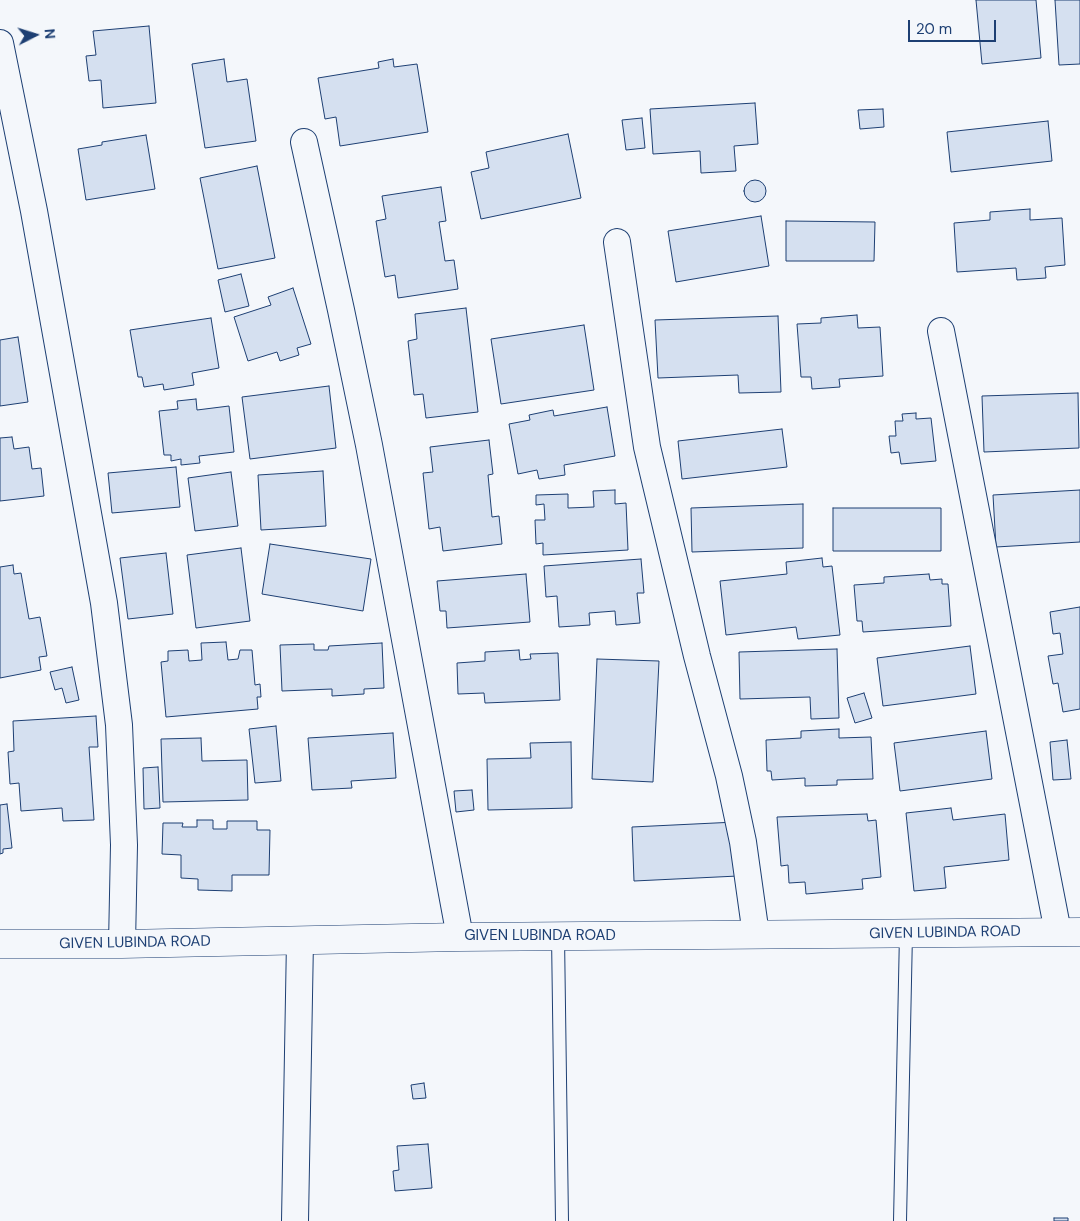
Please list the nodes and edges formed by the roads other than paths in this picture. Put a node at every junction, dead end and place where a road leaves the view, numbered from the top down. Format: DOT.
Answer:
graph roads {
  1 [pos="0,43"];
  2 [pos="304,142"];
  3 [pos="617,242"];
  4 [pos="941,331"];
  5 [pos="1069,932"];
  6 [pos="906,933"];
  7 [pos="756,935"];
  8 [pos="558,936"];
  9 [pos="460,937"];
  10 [pos="300,940"];
  11 [pos="0,944"];
  12 [pos="122,944"];
  13 [pos="295,1221"];
  14 [pos="562,1221"];
  15 [pos="900,1221"];
  1 -- 12 [label="street"];
  2 -- 9 [label="street"];
  3 -- 7 [label="street"];
  4 -- 5 [label="street"];
  5 -- 6 [label="street, GIVEN LUBINDA ROAD"];
  6 -- 7 [label="street, GIVEN LUBINDA ROAD"];
  6 -- 15 [label="lane"];
  7 -- 8 [label="street, GIVEN LUBINDA ROAD"];
  8 -- 9 [label="street, GIVEN LUBINDA ROAD"];
  8 -- 14 [label="lane"];
  9 -- 10 [label="street, GIVEN LUBINDA ROAD"];
  10 -- 12 [label="street, GIVEN LUBINDA ROAD"];
  10 -- 13 [label="street"];
  11 -- 12 [label="street, GIVEN LUBINDA ROAD"];
}
